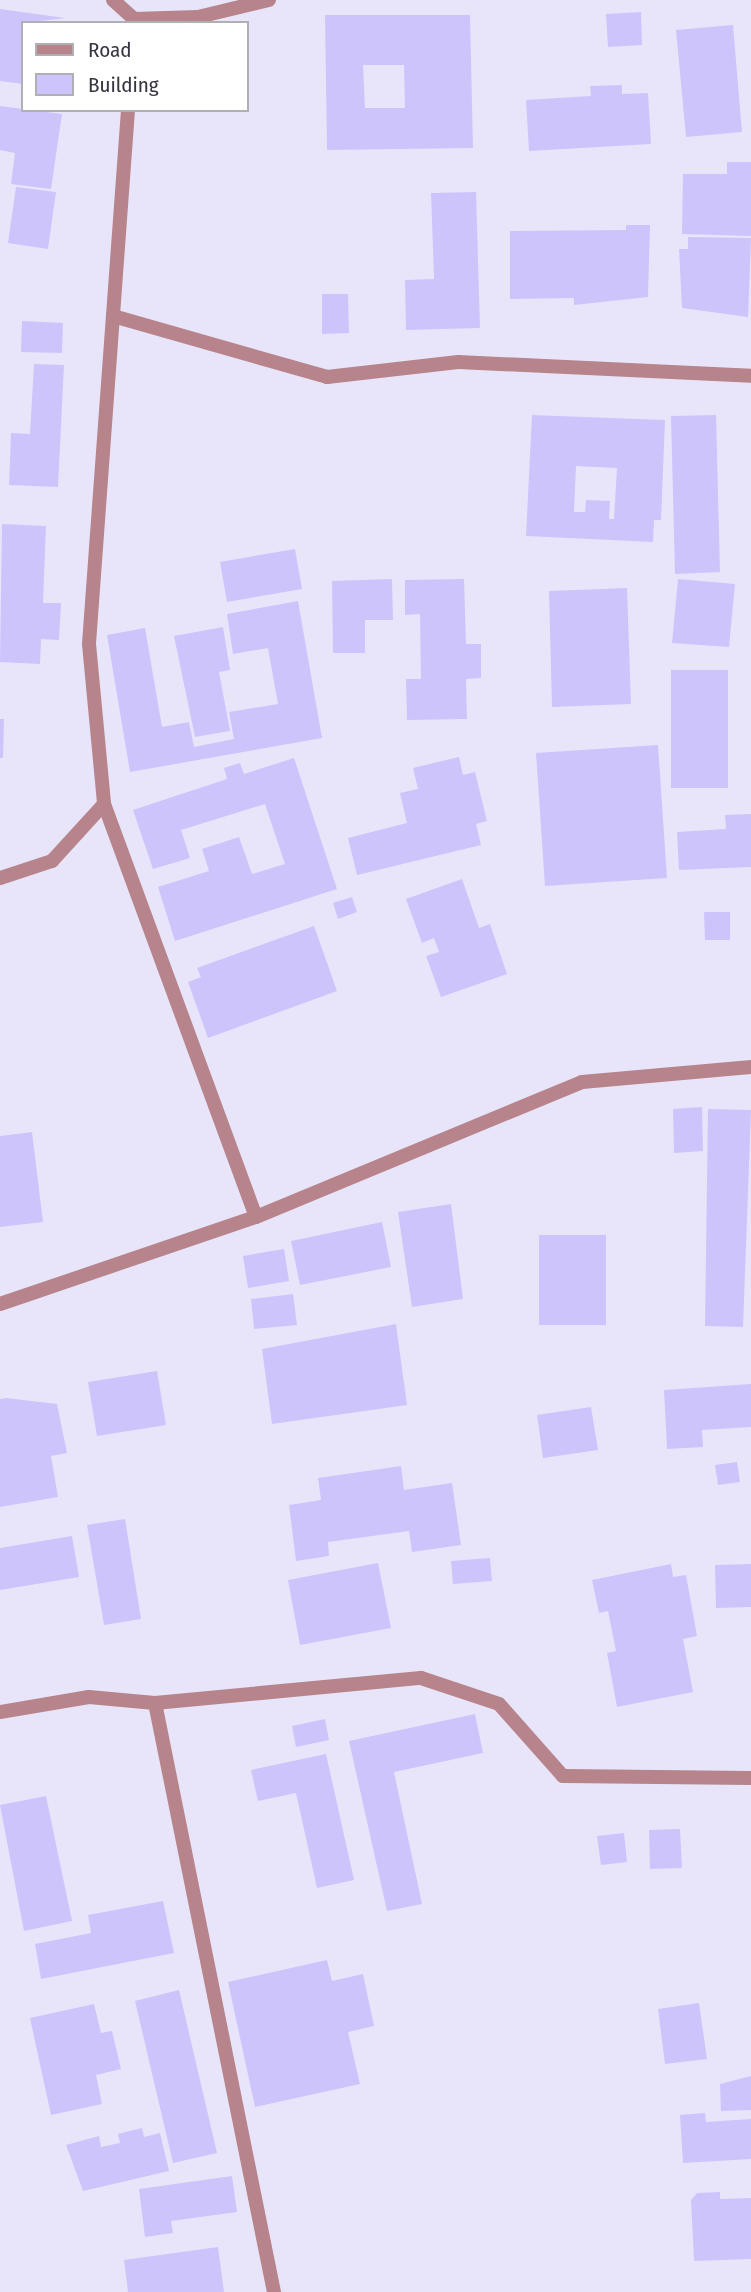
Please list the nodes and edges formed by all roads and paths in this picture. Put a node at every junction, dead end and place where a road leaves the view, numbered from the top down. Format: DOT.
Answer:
graph roads {
  1 [pos="113,0"];
  2 [pos="269,0"];
  3 [pos="134,21"];
  4 [pos="128,112"];
  5 [pos="113,316"];
  6 [pos="751,376"];
  7 [pos="104,804"];
  8 [pos="0,878"];
  9 [pos="751,1067"];
  10 [pos="256,1217"];
  11 [pos="0,1304"];
  12 [pos="155,1703"];
  13 [pos="0,1712"];
  14 [pos="751,1778"];
  15 [pos="274,2292"];
  1 -- 3 [label="street"];
  2 -- 3 [label="street"];
  4 -- 5 [label="street"];
  5 -- 6 [label="street"];
  5 -- 7 [label="street"];
  7 -- 8 [label="street"];
  7 -- 10 [label="street"];
  9 -- 10 [label="street"];
  10 -- 11 [label="street"];
  12 -- 13 [label="street"];
  12 -- 14 [label="street"];
  12 -- 15 [label="street"];
}
